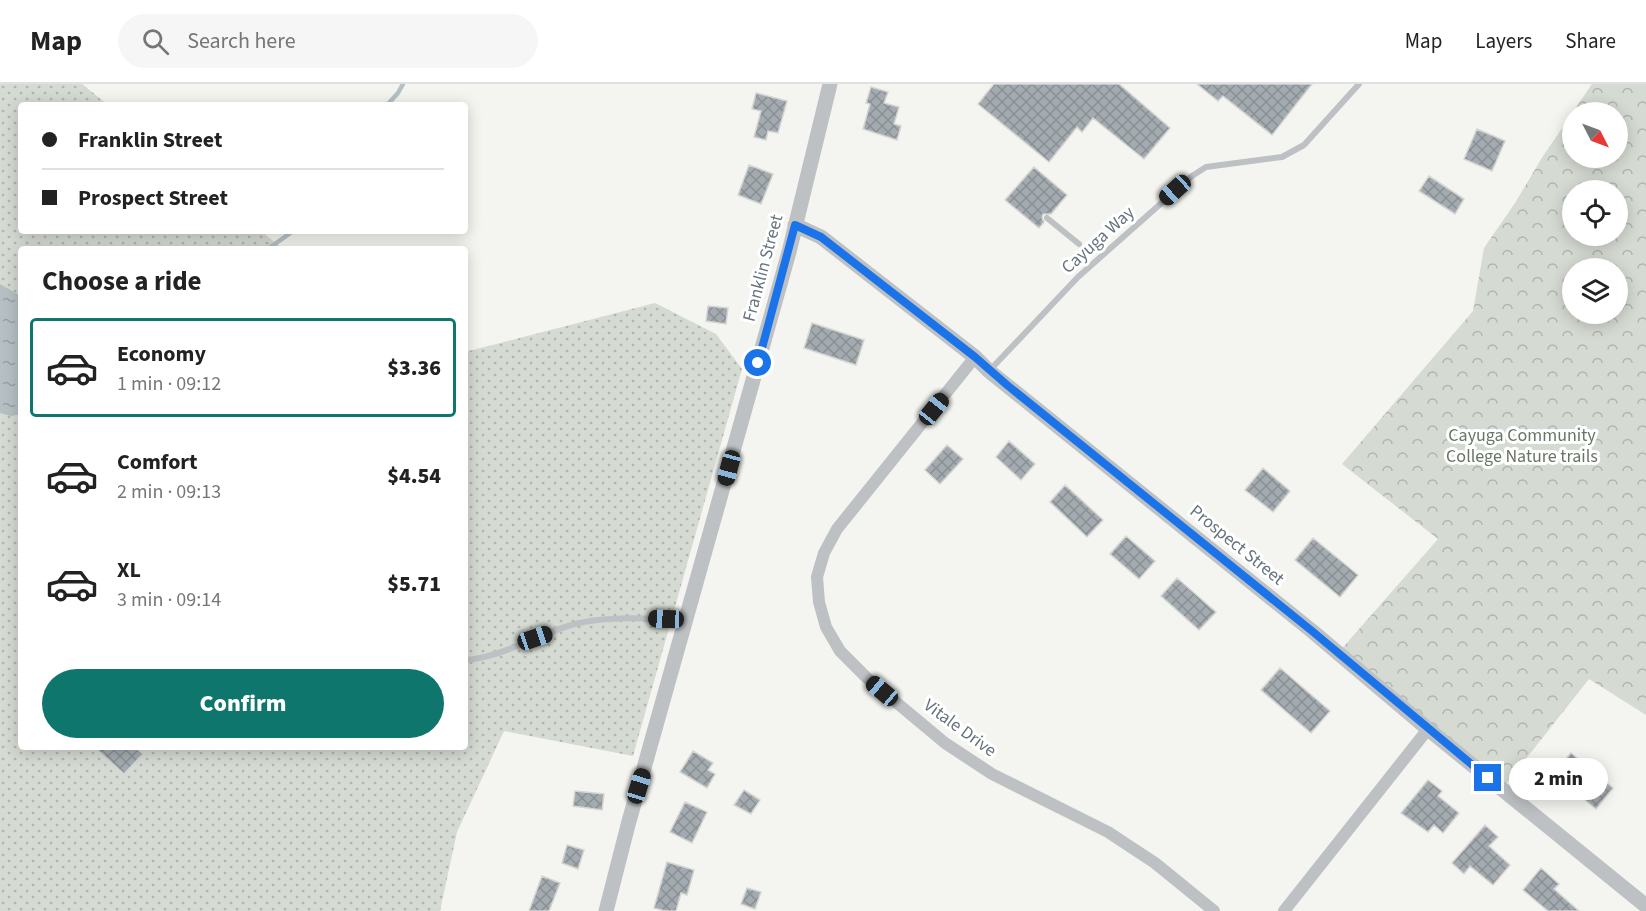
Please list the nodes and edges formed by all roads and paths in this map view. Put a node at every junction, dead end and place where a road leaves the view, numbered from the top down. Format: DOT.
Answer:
graph roads {
  1 [pos="830,84"];
  2 [pos="1359,84"];
  3 [pos="1047,218"];
  4 [pos="795,225"];
  5 [pos="1079,244"];
  6 [pos="975,357"];
  7 [pos="990,371"];
  8 [pos="686,620"];
  9 [pos="468,659"];
  10 [pos="1428,729"];
  11 [pos="1646,906"];
  12 [pos="606,911"];
  13 [pos="1214,911"];
  14 [pos="1284,911"];
  1 -- 4 [label="street, Franklin Street"];
  2 -- 7 [label="lane, Cayuga Way"];
  3 -- 5 [label="lane"];
  4 -- 6 [label="street, Prospect Street"];
  4 -- 8 [label="street, Franklin Street"];
  6 -- 7 [label="street, Prospect Street"];
  6 -- 13 [label="street, Vitale Drive"];
  7 -- 10 [label="street, Prospect Street"];
  8 -- 9 [label="lane"];
  8 -- 12 [label="street, Franklin Street"];
  10 -- 11 [label="street, Prospect Street"];
  10 -- 14 [label="street"];
}
